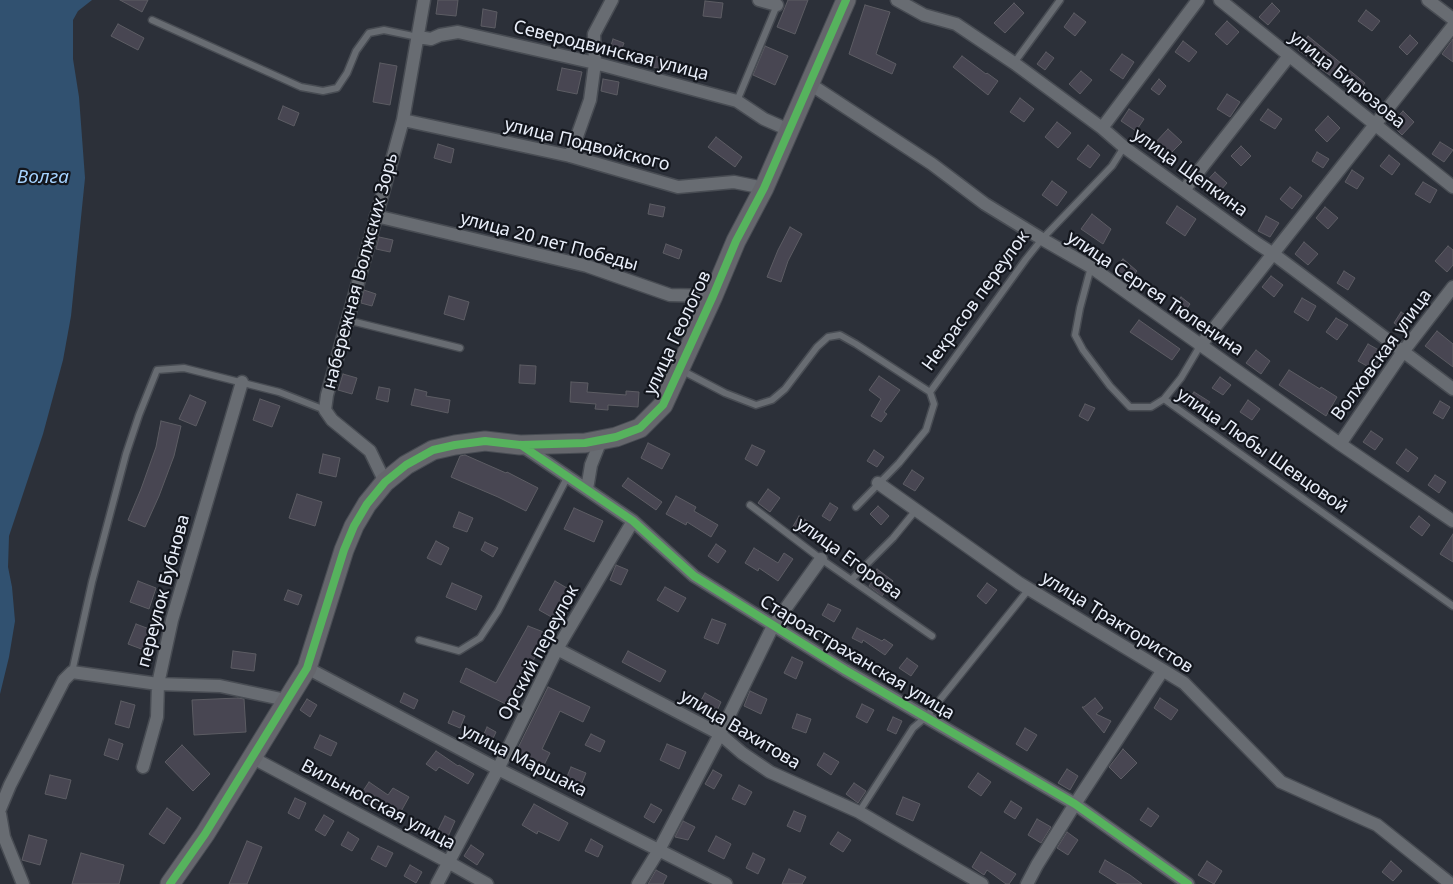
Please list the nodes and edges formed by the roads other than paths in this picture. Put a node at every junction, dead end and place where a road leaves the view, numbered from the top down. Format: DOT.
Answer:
graph roads {
  1 [pos="424,0"];
  2 [pos="612,0"];
  3 [pos="759,0"];
  4 [pos="846,0"];
  5 [pos="897,0"];
  6 [pos="1060,0"];
  7 [pos="1198,0"];
  8 [pos="1220,0"];
  9 [pos="1428,0"];
  10 [pos="778,2"];
  11 [pos="1453,19"];
  12 [pos="152,20"];
  13 [pos="1453,26"];
  14 [pos="418,37"];
  15 [pos="1288,56"];
  16 [pos="595,63"];
  17 [pos="1014,63"];
  18 [pos="810,84"];
  19 [pos="737,101"];
  20 [pos="403,120"];
  21 [pos="1374,124"];
  22 [pos="1102,128"];
  23 [pos="789,130"];
  24 [pos="1124,147"];
  25 [pos="570,156"];
  26 [pos="1453,187"];
  27 [pos="764,188"];
  28 [pos="1184,190"];
  29 [pos="376,216"];
  30 [pos="1042,239"];
  31 [pos="1272,253"];
  32 [pos="1090,267"];
  33 [pos="1453,287"];
  34 [pos="713,296"];
  35 [pos="347,320"];
  36 [pos="1200,346"];
  37 [pos="460,348"];
  38 [pos="1402,353"];
  39 [pos="680,369"];
  40 [pos="242,382"];
  41 [pos="1453,390"];
  42 [pos="930,392"];
  43 [pos="1164,399"];
  44 [pos="325,410"];
  45 [pos="601,440"];
  46 [pos="1340,444"];
  47 [pos="520,445"];
  48 [pos="568,476"];
  49 [pos="385,482"];
  50 [pos="878,484"];
  51 [pos="587,489"];
  52 [pos="750,504"];
  53 [pos="856,507"];
  54 [pos="916,510"];
  55 [pos="632,521"];
  56 [pos="1453,521"];
  57 [pos="821,559"];
  58 [pos="851,580"];
  59 [pos="1029,590"];
  60 [pos="1453,606"];
  61 [pos="773,626"];
  62 [pos="932,636"];
  63 [pos="419,640"];
  64 [pos="557,649"];
  65 [pos="307,668"];
  66 [pos="1163,670"];
  67 [pos="72,672"];
  68 [pos="158,684"];
  69 [pos="286,700"];
  70 [pos="926,718"];
  71 [pos="720,734"];
  72 [pos="253,758"];
  73 [pos="143,766"];
  74 [pos="498,769"];
  75 [pos="1075,804"];
  76 [pos="0,809"];
  77 [pos="859,812"];
  78 [pos="0,814"];
  79 [pos="659,850"];
  80 [pos="448,862"];
  81 [pos="23,884"];
  82 [pos="170,884"];
  83 [pos="437,884"];
  84 [pos="487,884"];
  85 [pos="638,884"];
  86 [pos="726,884"];
  87 [pos="982,884"];
  88 [pos="1027,884"];
  89 [pos="1188,884"];
  90 [pos="1451,884"];
  1 -- 14 [label="street, набережная Волжских Зорь"];
  2 -- 16 [label="street"];
  3 -- 10 [label="street"];
  4 -- 18 [label="street, улица Геологов"];
  5 -- 17 [label="street, улица Щепкина"];
  6 -- 17 [label="lane"];
  7 -- 22 [label="street"];
  8 -- 15 [label="street, улица Бирюзова"];
  9 -- 11 [label="street"];
  10 -- 19 [label="lane"];
  12 -- 14 [label="lane"];
  13 -- 21 [label="street"];
  14 -- 16 [label="street, Северодвинская улица"];
  14 -- 20 [label="street, набережная Волжских Зорь"];
  15 -- 21 [label="street, улица Бирюзова"];
  15 -- 28 [label="street"];
  16 -- 19 [label="street, Северодвинская улица"];
  16 -- 25 [label="street"];
  17 -- 22 [label="street, улица Щепкина"];
  18 -- 23 [label="street, улица Геологов"];
  18 -- 30 [label="street, улица Сергея Тюленина"];
  19 -- 23 [label="street, Северодвинская улица"];
  20 -- 25 [label="street, улица Подвойского"];
  20 -- 29 [label="street, набережная Волжских Зорь"];
  21 -- 26 [label="street, улица Бирюзова"];
  21 -- 31 [label="street"];
  22 -- 24 [label="street, улица Щепкина"];
  23 -- 27 [label="street, улица Геологов"];
  24 -- 28 [label="street, улица Щепкина"];
  24 -- 30 [label="lane, Некрасов переулок"];
  25 -- 27 [label="street, улица Подвойского"];
  27 -- 34 [label="street, улица Геологов"];
  28 -- 31 [label="street, улица Щепкина"];
  29 -- 34 [label="street, улица 20 лет Победы"];
  29 -- 35 [label="street, набережная Волжских Зорь"];
  30 -- 32 [label="street, улица Сергея Тюленина"];
  30 -- 42 [label="lane, Некрасов переулок"];
  31 -- 36 [label="street"];
  31 -- 38 [label="street, улица Щепкина"];
  32 -- 36 [label="street, улица Сергея Тюленина"];
  32 -- 43 [label="lane, улица Любы Шевцовой"];
  33 -- 38 [label="street, Волховская улица"];
  34 -- 39 [label="street, улица Геологов"];
  35 -- 37 [label="lane"];
  35 -- 44 [label="street, набережная Волжских Зорь"];
  36 -- 43 [label="lane"];
  36 -- 46 [label="street, улица Сергея Тюленина"];
  38 -- 41 [label="street, улица Щепкина"];
  38 -- 46 [label="street, Волховская улица"];
  39 -- 42 [label="lane"];
  39 -- 45 [label="street, улица Геологов"];
  40 -- 44 [label="lane"];
  40 -- 67 [label="lane"];
  40 -- 68 [label="street, переулок Бубнова"];
  42 -- 50 [label="lane, Некрасов переулок"];
  43 -- 60 [label="lane, улица Любы Шевцовой"];
  44 -- 49 [label="street, набережная Волжских Зорь"];
  45 -- 47 [label="street, улица Геологов"];
  45 -- 51 [label="street"];
  46 -- 56 [label="street, улица Сергея Тюленина"];
  47 -- 48 [label="street, Староастраханская улица"];
  47 -- 49 [label="street, улица Геологов"];
  48 -- 51 [label="street, Староастраханская улица"];
  48 -- 63 [label="lane"];
  49 -- 65 [label="street"];
  50 -- 53 [label="lane, Некрасов переулок"];
  50 -- 54 [label="street, улица Трактористов"];
  51 -- 55 [label="street, Староастраханская улица"];
  52 -- 57 [label="lane, улица Егорова"];
  54 -- 58 [label="lane"];
  54 -- 59 [label="street, улица Трактористов"];
  55 -- 61 [label="street, Староастраханская улица"];
  55 -- 64 [label="street, Орский переулок"];
  57 -- 58 [label="lane, улица Егорова"];
  57 -- 61 [label="street"];
  58 -- 62 [label="lane, улица Егорова"];
  59 -- 66 [label="street, улица Трактористов"];
  59 -- 70 [label="lane"];
  61 -- 70 [label="street, Староастраханская улица"];
  61 -- 71 [label="street"];
  64 -- 71 [label="street, улица Вахитова"];
  64 -- 74 [label="street, Орский переулок"];
  65 -- 69 [label="street"];
  65 -- 74 [label="street, улица Маршака"];
  66 -- 75 [label="street"];
  66 -- 90 [label="street, улица Трактористов"];
  67 -- 68 [label="street"];
  67 -- 76 [label="street"];
  68 -- 69 [label="street, переулок Бубнова"];
  68 -- 73 [label="street"];
  69 -- 72 [label="street"];
  70 -- 75 [label="street, Староастраханская улица"];
  70 -- 77 [label="lane"];
  71 -- 77 [label="street, улица Вахитова"];
  71 -- 79 [label="street"];
  72 -- 80 [label="street, Вильнюсская улица"];
  72 -- 82 [label="street"];
  74 -- 79 [label="street, улица Маршака"];
  74 -- 80 [label="street, Орский переулок"];
  75 -- 88 [label="street"];
  75 -- 89 [label="street, Староастраханская улица"];
  77 -- 87 [label="street, улица Вахитова"];
  78 -- 81 [label="street"];
  79 -- 85 [label="street"];
  79 -- 86 [label="street, улица Маршака"];
  80 -- 83 [label="street, Орский переулок"];
  80 -- 84 [label="street, Вильнюсская улица"];
}
